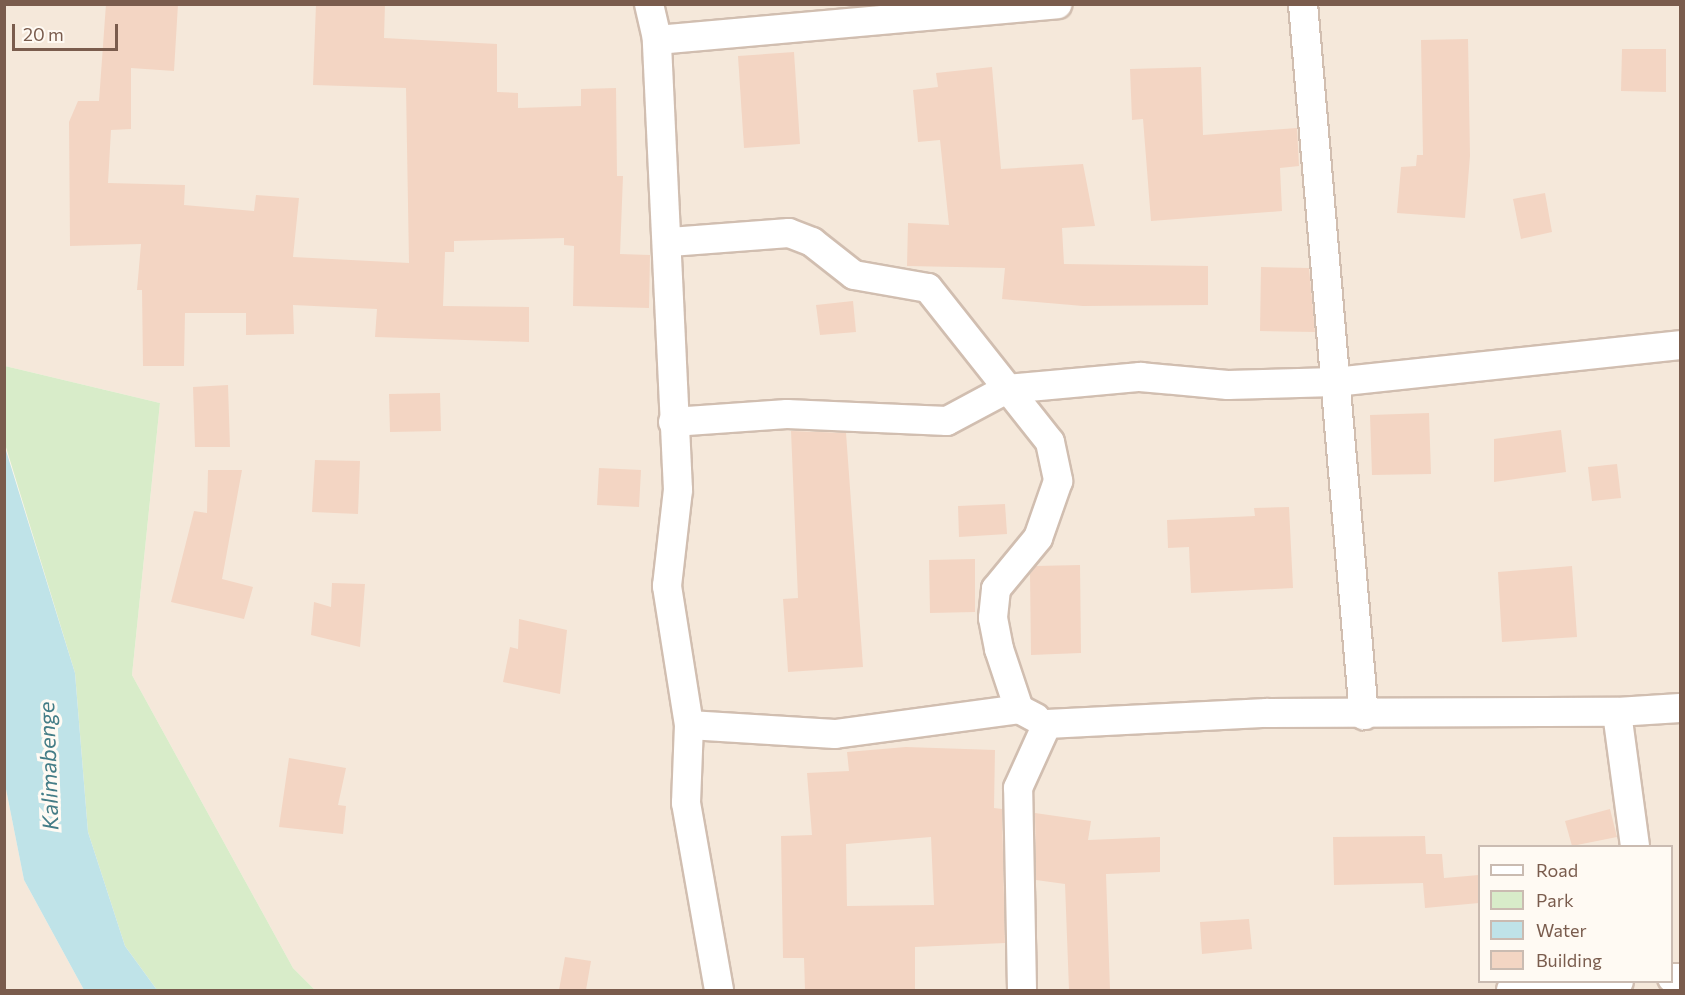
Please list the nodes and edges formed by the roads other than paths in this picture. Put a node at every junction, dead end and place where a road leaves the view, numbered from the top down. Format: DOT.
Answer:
graph roads {
  1 [pos="649,4"];
  2 [pos="1057,4"];
  3 [pos="1303,4"];
  4 [pos="657,40"];
  5 [pos="670,242"];
  6 [pos="1680,345"];
  7 [pos="1335,382"];
  8 [pos="1007,389"];
  9 [pos="673,422"];
  10 [pos="1019,708"];
  11 [pos="1680,708"];
  12 [pos="1617,712"];
  13 [pos="1364,715"];
  14 [pos="1047,724"];
  15 [pos="689,725"];
  16 [pos="1635,845"];
  17 [pos="1595,983"];
  18 [pos="719,990"];
  19 [pos="1022,990"];
  20 [pos="1511,990"];
  1 -- 4 [label="street"];
  2 -- 4 [label="street"];
  3 -- 7 [label="street"];
  4 -- 5 [label="street"];
  5 -- 8 [label="street"];
  5 -- 9 [label="street"];
  6 -- 7 [label="street"];
  7 -- 8 [label="street"];
  7 -- 13 [label="street"];
  8 -- 9 [label="street"];
  8 -- 10 [label="street"];
  9 -- 15 [label="street"];
  10 -- 14 [label="street"];
  10 -- 15 [label="street"];
  11 -- 12 [label="street"];
  12 -- 13 [label="street"];
  12 -- 16 [label="street"];
  13 -- 14 [label="street"];
  14 -- 19 [label="street"];
  15 -- 18 [label="street"];
  17 -- 20 [label="street"];
}
